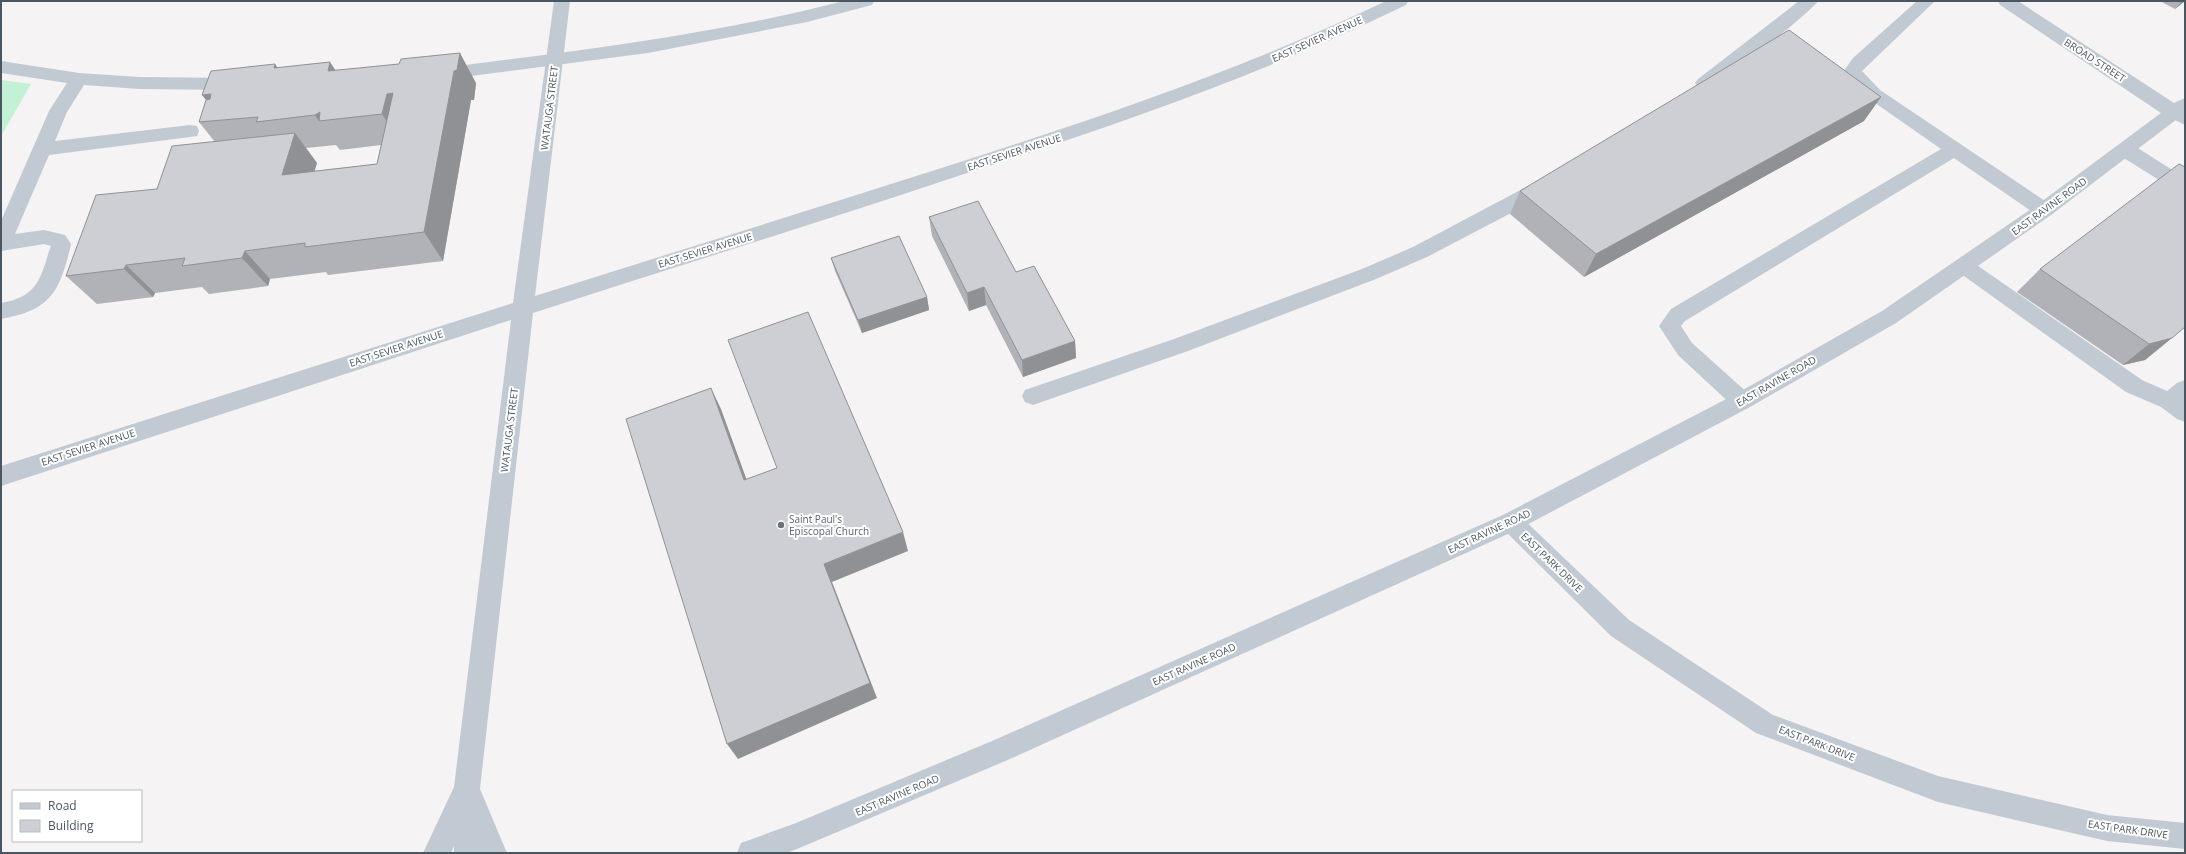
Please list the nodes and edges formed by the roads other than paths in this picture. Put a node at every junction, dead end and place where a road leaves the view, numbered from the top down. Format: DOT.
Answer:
graph roads {
  1 [pos="562,1"];
  2 [pos="866,1"];
  3 [pos="1400,1"];
  4 [pos="1810,1"];
  5 [pos="1927,1"];
  6 [pos="2006,1"];
  7 [pos="555,60"];
  8 [pos="1,68"];
  9 [pos="421,76"];
  10 [pos="79,79"];
  11 [pos="250,84"];
  12 [pos="1688,94"];
  13 [pos="2182,112"];
  14 [pos="190,131"];
  15 [pos="41,149"];
  16 [pos="1955,149"];
  17 [pos="2126,150"];
  18 [pos="1557,177"];
  19 [pos="2185,187"];
  20 [pos="2044,210"];
  21 [pos="1,244"];
  22 [pos="1964,266"];
  23 [pos="523,307"];
  24 [pos="1,311"];
  25 [pos="1033,396"];
  26 [pos="1742,401"];
  27 [pos="2180,401"];
  28 [pos="1,476"];
  29 [pos="1511,522"];
  30 [pos="467,789"];
  31 [pos="2185,836"];
  32 [pos="437,853"];
  33 [pos="468,853"];
  34 [pos="494,853"];
  35 [pos="751,853"];
  1 -- 7 [label="street, WATAUGA STREET"];
  2 -- 7 [label="street"];
  3 -- 23 [label="street, EAST SEVIER AVENUE"];
  4 -- 12 [label="street"];
  5 -- 16 [label="street"];
  6 -- 13 [label="street, BROAD STREET"];
  7 -- 9 [label="street"];
  7 -- 23 [label="street, WATAUGA STREET"];
  8 -- 10 [label="street"];
  10 -- 11 [label="street"];
  10 -- 15 [label="street"];
  13 -- 17 [label="street, EAST RAVINE ROAD"];
  14 -- 15 [label="street"];
  15 -- 21 [label="street"];
  16 -- 20 [label="street"];
  16 -- 26 [label="street"];
  17 -- 19 [label="street"];
  17 -- 20 [label="street, EAST RAVINE ROAD"];
  18 -- 25 [label="street"];
  20 -- 22 [label="street, EAST RAVINE ROAD"];
  21 -- 24 [label="street"];
  22 -- 26 [label="street, EAST RAVINE ROAD"];
  22 -- 27 [label="street"];
  23 -- 28 [label="street, EAST SEVIER AVENUE"];
  23 -- 30 [label="street, WATAUGA STREET"];
  26 -- 29 [label="street, EAST RAVINE ROAD"];
  29 -- 31 [label="street, EAST PARK DRIVE"];
  29 -- 35 [label="street, EAST RAVINE ROAD"];
  30 -- 32 [label="street, WATAUGA STREET"];
  30 -- 33 [label="street"];
  30 -- 34 [label="street"];
}
